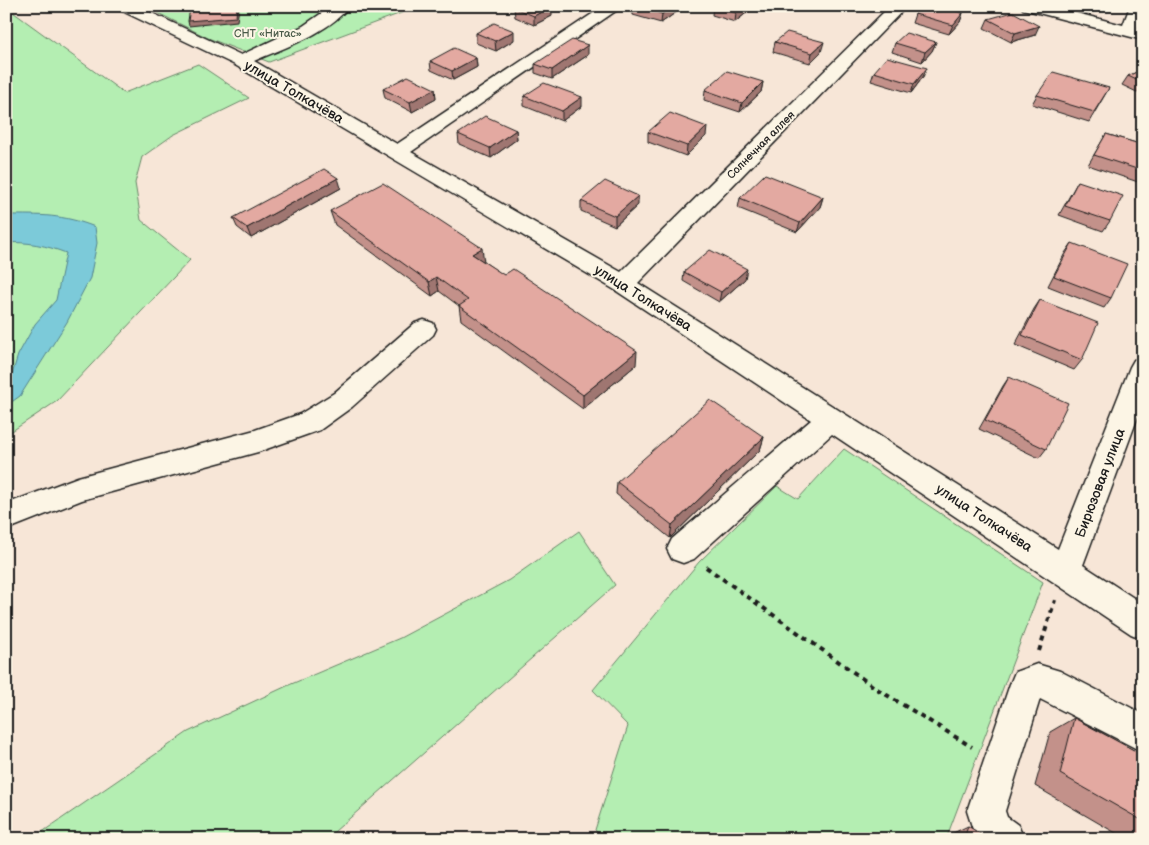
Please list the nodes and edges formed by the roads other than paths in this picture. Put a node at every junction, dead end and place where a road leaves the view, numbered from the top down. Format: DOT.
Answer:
graph roads {
  1 [pos="124,6"];
  2 [pos="341,6"];
  3 [pos="615,6"];
  4 [pos="899,6"];
  5 [pos="1029,6"];
  6 [pos="1138,6"];
  7 [pos="1136,33"];
  8 [pos="241,61"];
  9 [pos="398,152"];
  10 [pos="623,284"];
  11 [pos="424,329"];
  12 [pos="1143,367"];
  13 [pos="831,418"];
  14 [pos="6,517"];
  15 [pos="683,549"];
  16 [pos="1065,571"];
  17 [pos="1143,623"];
  18 [pos="1143,734"];
  19 [pos="1004,839"];
  1 -- 8 [label="street, улица Толкачёва"];
  2 -- 8 [label="street"];
  3 -- 9 [label="street"];
  4 -- 10 [label="street, Солнечная аллея"];
  5 -- 7 [label="street"];
  6 -- 7 [label="street"];
  8 -- 9 [label="street, улица Толкачёва"];
  9 -- 10 [label="street, улица Толкачёва"];
  10 -- 13 [label="street, улица Толкачёва"];
  11 -- 14 [label="street"];
  12 -- 16 [label="street, Бирюзовая улица"];
  13 -- 15 [label="street"];
  13 -- 16 [label="street, улица Толкачёва"];
  16 -- 17 [label="street, улица Толкачёва"];
  18 -- 19 [label="street"];
}
